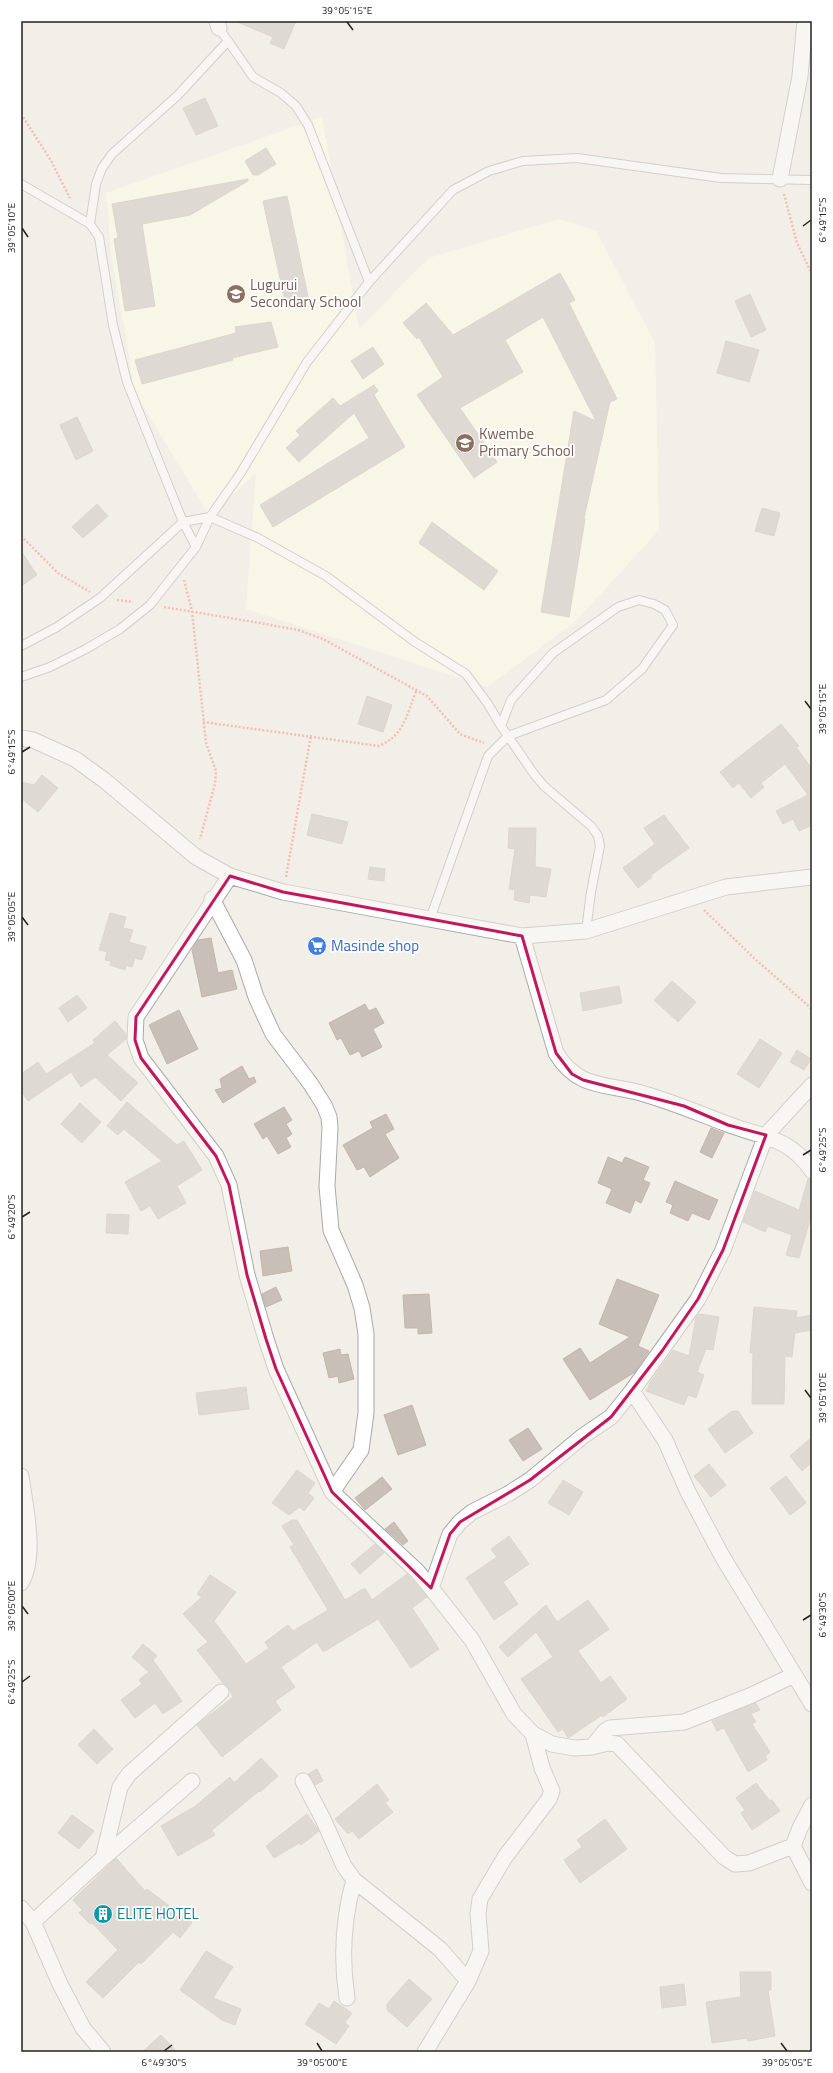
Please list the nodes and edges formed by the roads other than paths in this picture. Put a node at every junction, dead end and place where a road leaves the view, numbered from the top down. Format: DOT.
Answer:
graph roads {
  1 [pos="806,21"];
  2 [pos="218,24"];
  3 [pos="228,41"];
  4 [pos="780,179"];
  5 [pos="812,180"];
  6 [pos="21,184"];
  7 [pos="90,224"];
  8 [pos="369,282"];
  9 [pos="210,518"];
  10 [pos="183,522"];
  11 [pos="196,547"];
  12 [pos="21,646"];
  13 [pos="21,677"];
  14 [pos="501,726"];
  15 [pos="508,736"];
  16 [pos="21,738"];
  17 [pos="230,876"];
  18 [pos="812,877"];
  19 [pos="212,899"];
  20 [pos="430,919"];
  21 [pos="586,931"];
  22 [pos="522,936"];
  23 [pos="812,1086"];
  24 [pos="766,1135"];
  25 [pos="812,1171"];
  26 [pos="632,1391"];
  27 [pos="21,1476"];
  28 [pos="332,1492"];
  29 [pos="21,1583"];
  30 [pos="431,1588"];
  31 [pos="794,1675"];
  32 [pos="221,1692"];
  33 [pos="812,1704"];
  34 [pos="533,1734"];
  35 [pos="592,1747"];
  36 [pos="192,1781"];
  37 [pos="302,1781"];
  38 [pos="812,1805"];
  39 [pos="793,1846"];
  40 [pos="103,1858"];
  41 [pos="354,1880"];
  42 [pos="812,1883"];
  43 [pos="21,1908"];
  44 [pos="33,1922"];
  45 [pos="468,1981"];
  46 [pos="347,1998"];
  47 [pos="103,2052"];
  48 [pos="425,2052"];
  1 -- 4 [label="street"];
  2 -- 3 [label="lane"];
  3 -- 7 [label="lane"];
  3 -- 8 [label="lane"];
  4 -- 5 [label="lane"];
  4 -- 8 [label="lane"];
  6 -- 7 [label="lane"];
  7 -- 10 [label="lane"];
  8 -- 9 [label="lane"];
  9 -- 10 [label="lane"];
  9 -- 11 [label="lane"];
  9 -- 14 [label="lane"];
  10 -- 11 [label="lane"];
  10 -- 12 [label="lane"];
  11 -- 13 [label="lane"];
  14 -- 15 [label="lane"];
  14 -- 15 [label="lane"];
  15 -- 20 [label="lane"];
  15 -- 21 [label="lane"];
  16 -- 17 [label="street"];
  17 -- 19 [label="street"];
  17 -- 20 [label="street"];
  18 -- 21 [label="street"];
  19 -- 28 [label="street"];
  19 -- 28 [label="street"];
  20 -- 22 [label="street"];
  21 -- 22 [label="street"];
  22 -- 24 [label="street"];
  23 -- 24 [label="street"];
  24 -- 25 [label="street"];
  24 -- 26 [label="street"];
  26 -- 30 [label="street"];
  26 -- 31 [label="street"];
  27 -- 29 [label="street"];
  28 -- 30 [label="street"];
  30 -- 34 [label="street"];
  31 -- 33 [label="street"];
  31 -- 35 [label="street"];
  32 -- 40 [label="street"];
  34 -- 35 [label="street"];
  34 -- 45 [label="street"];
  35 -- 39 [label="street"];
  36 -- 40 [label="street"];
  37 -- 41 [label="street"];
  38 -- 39 [label="street"];
  39 -- 42 [label="street"];
  40 -- 44 [label="street"];
  41 -- 45 [label="street"];
  41 -- 46 [label="street"];
  43 -- 44 [label="street"];
  44 -- 47 [label="street"];
  45 -- 48 [label="street"];
}
